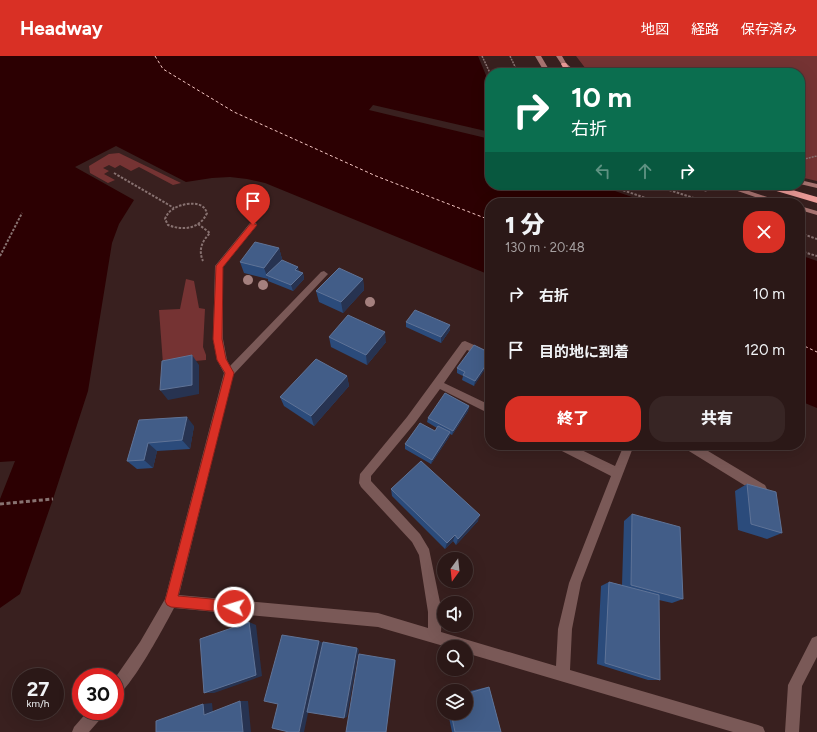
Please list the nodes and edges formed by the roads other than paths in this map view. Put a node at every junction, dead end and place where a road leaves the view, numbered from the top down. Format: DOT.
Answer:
graph roads {
  1 [pos="538,56"];
  2 [pos="559,56"];
  3 [pos="564,64"];
  4 [pos="545,68"];
  5 [pos="567,68"];
  6 [pos="568,68"];
  7 [pos="805,183"];
  8 [pos="817,186"];
  9 [pos="740,190"];
  10 [pos="783,190"];
  11 [pos="765,198"];
  12 [pos="817,200"];
  13 [pos="805,209"];
  14 [pos="817,213"];
  15 [pos="253,225"];
  16 [pos="324,274"];
  17 [pos="485,354"];
  18 [pos="229,373"];
  19 [pos="438,384"];
  20 [pos="485,408"];
  21 [pos="570,450"];
  22 [pos="627,450"];
  23 [pos="696,450"];
  24 [pos="617,473"];
  25 [pos="761,489"];
  26 [pos="171,601"];
  27 [pos="434,637"];
  28 [pos="817,643"];
  29 [pos="563,675"];
  30 [pos="124,677"];
  31 [pos="90,720"];
  32 [pos="79,732"];
  33 [pos="758,732"];
  34 [pos="792,732"];
  1 -- 4 [label="main road"];
  2 -- 3 [label="main road"];
  3 -- 5 [label="highway"];
  3 -- 6 [label="main road"];
  7 -- 8 [label="main road"];
  9 -- 11 [label="main road"];
  10 -- 12 [label="highway"];
  13 -- 14 [label="main road"];
  15 -- 18 [label="street"];
  16 -- 18 [label="street"];
  17 -- 19 [label="street"];
  18 -- 26 [label="street"];
  19 -- 20 [label="street"];
  19 -- 27 [label="street"];
  21 -- 24 [label="street"];
  22 -- 24 [label="street"];
  23 -- 25 [label="street"];
  24 -- 29 [label="street"];
  26 -- 27 [label="street"];
  26 -- 30 [label="street"];
  27 -- 29 [label="street"];
  28 -- 34 [label="street"];
  29 -- 33 [label="street"];
  31 -- 32 [label="street"];
}
